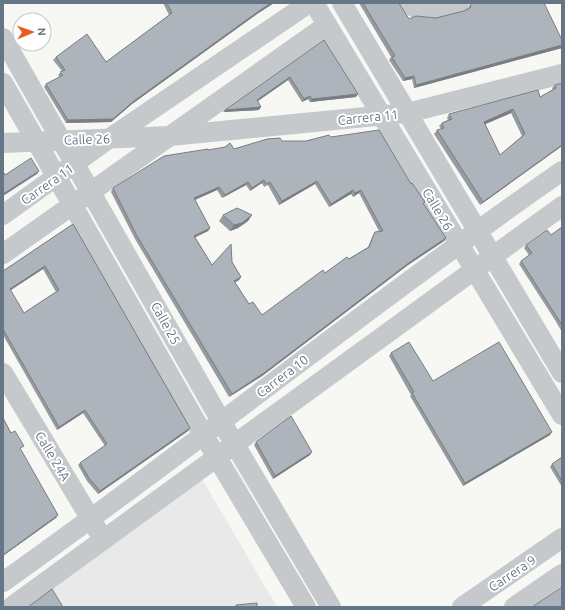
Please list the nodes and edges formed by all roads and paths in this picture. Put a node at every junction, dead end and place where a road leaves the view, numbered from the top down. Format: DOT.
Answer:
graph roads {
  1 [pos="309,3"];
  2 [pos="314,3"];
  3 [pos="342,3"];
  4 [pos="408,3"];
  5 [pos="458,3"];
  6 [pos="327,25"];
  7 [pos="3,38"];
  8 [pos="562,74"];
  9 [pos="3,84"];
  10 [pos="407,113"];
  11 [pos="382,116"];
  12 [pos="170,136"];
  13 [pos="110,138"];
  14 [pos="62,140"];
  15 [pos="37,142"];
  16 [pos="3,143"];
  17 [pos="76,164"];
  18 [pos="562,171"];
  19 [pos="58,177"];
  20 [pos="92,192"];
  21 [pos="74,205"];
  22 [pos="562,206"];
  23 [pos="3,215"];
  24 [pos="477,230"];
  25 [pos="459,244"];
  26 [pos="3,254"];
  27 [pos="493,256"];
  28 [pos="475,270"];
  29 [pos="326,343"];
  30 [pos="344,365"];
  31 [pos="3,373"];
  32 [pos="562,373"];
  33 [pos="562,415"];
  34 [pos="221,421"];
  35 [pos="203,434"];
  36 [pos="236,444"];
  37 [pos="218,456"];
  38 [pos="90,520"];
  39 [pos="562,538"];
  40 [pos="104,540"];
  41 [pos="562,574"];
  42 [pos="3,582"];
  43 [pos="11,607"];
  44 [pos="306,607"];
  45 [pos="330,607"];
  46 [pos="462,607"];
  47 [pos="514,607"];
  1 -- 13 [label="street, Carrera 11"];
  2 -- 6 [label="street, Calle 26"];
  3 -- 10 [label="street, Calle 26"];
  4 -- 5 [label="street"];
  6 -- 11 [label="street, Calle 26"];
  6 -- 12 [label="street"];
  7 -- 14 [label="street, Calle 25"];
  8 -- 10 [label="street, Carrera 11"];
  9 -- 15 [label="street, Calle 25"];
  10 -- 11 [label="street, Carrera 11"];
  10 -- 24 [label="street, Calle 26"];
  11 -- 12 [label="street, Carrera 11"];
  11 -- 25 [label="street, Calle 26"];
  12 -- 13 [label="street, Calle 26"];
  12 -- 20 [label="street"];
  13 -- 14 [label="street, Calle 26"];
  13 -- 17 [label="street, Carrera 11"];
  14 -- 15 [label="street, Calle 26"];
  14 -- 17 [label="street, Calle 25"];
  15 -- 16 [label="street, Calle 26"];
  15 -- 19 [label="street, Calle 25"];
  17 -- 19 [label="street, Carrera 11"];
  17 -- 20 [label="street, Calle 25"];
  18 -- 24 [label="street, Carrera 10"];
  19 -- 21 [label="street, Calle 25"];
  19 -- 23 [label="street, Carrera 11"];
  20 -- 21 [label="street"];
  20 -- 34 [label="street, Calle 25"];
  21 -- 26 [label="street"];
  21 -- 35 [label="street, Calle 25"];
  22 -- 27 [label="street, Carrera 10"];
  24 -- 25 [label="street, Carrera 10"];
  24 -- 27 [label="street, Calle 26"];
  25 -- 28 [label="street, Calle 26"];
  25 -- 29 [label="street, Carrera 10"];
  27 -- 28 [label="street, Carrera 10"];
  27 -- 32 [label="street, Calle 26"];
  28 -- 30 [label="street, Carrera 10"];
  28 -- 33 [label="street, Calle 26"];
  29 -- 30 [label="street"];
  29 -- 34 [label="street, Carrera 10"];
  30 -- 36 [label="street, Carrera 10"];
  31 -- 38 [label="street, Calle 24A"];
  34 -- 35 [label="street, Carrera 10"];
  34 -- 36 [label="street, Calle 25"];
  35 -- 37 [label="street, Calle 25"];
  35 -- 38 [label="street, Carrera 10"];
  36 -- 37 [label="street, Carrera 10"];
  36 -- 45 [label="street, Calle 25"];
  37 -- 40 [label="street, Carrera 10"];
  37 -- 44 [label="street, Calle 25"];
  38 -- 40 [label="street, Calle 24A"];
  38 -- 42 [label="street, Carrera 10"];
  39 -- 46 [label="street, Carrera 9"];
  40 -- 43 [label="street, Carrera 10"];
  41 -- 47 [label="street"];
}
